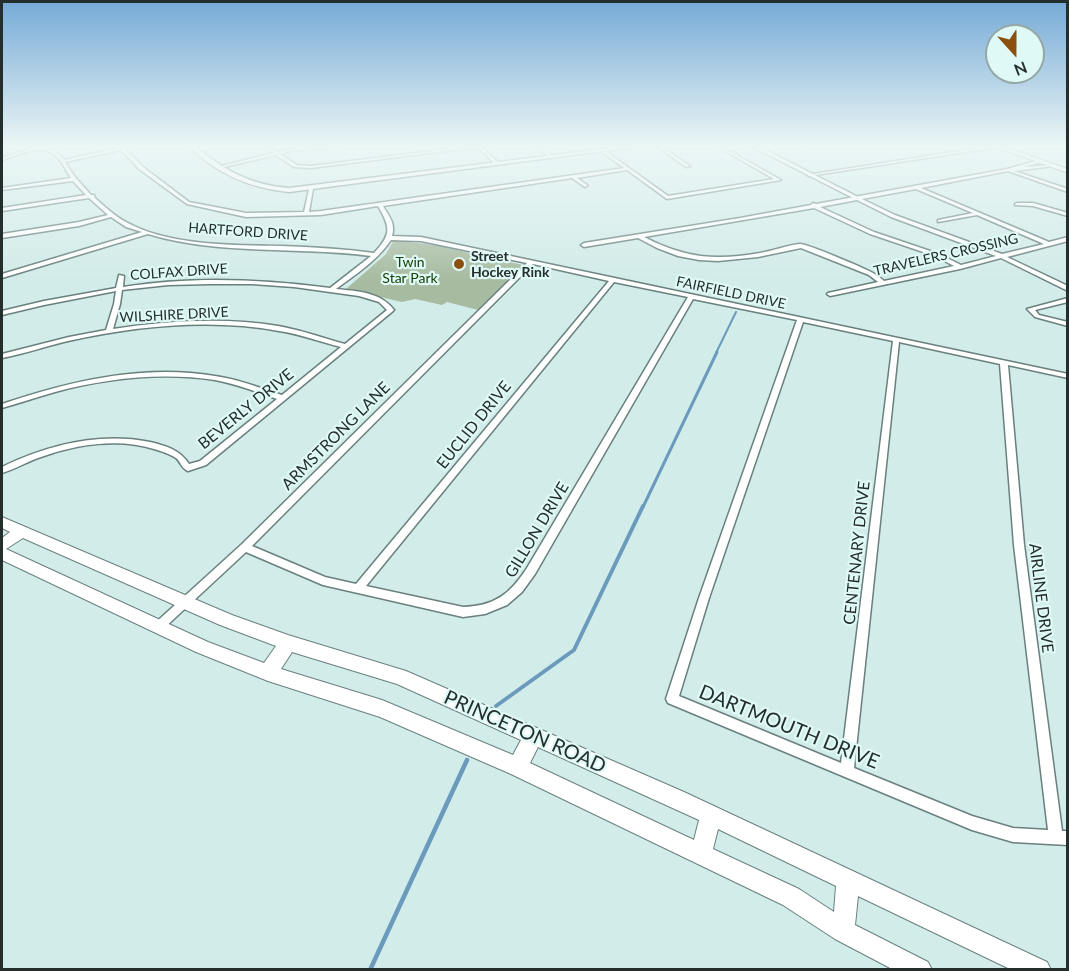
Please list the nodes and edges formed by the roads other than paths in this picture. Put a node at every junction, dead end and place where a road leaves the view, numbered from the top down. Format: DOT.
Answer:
graph roads {
  1 [pos="86,190"];
  2 [pos="170,190"];
  3 [pos="311,190"];
  4 [pos="482,190"];
  5 [pos="657,190"];
  6 [pos="715,190"];
  7 [pos="842,190"];
  8 [pos="904,190"];
  9 [pos="923,190"];
  10 [pos="92,196"];
  11 [pos="857,198"];
  12 [pos="1017,204"];
  13 [pos="381,205"];
  14 [pos="813,205"];
  15 [pos="2,210"];
  16 [pos="306,214"];
  17 [pos="976,214"];
  18 [pos="112,215"];
  19 [pos="1068,215"];
  20 [pos="940,221"];
  21 [pos="147,233"];
  22 [pos="2,236"];
  23 [pos="638,236"];
  24 [pos="388,238"];
  25 [pos="1068,239"];
  26 [pos="1047,243"];
  27 [pos="584,245"];
  28 [pos="375,255"];
  29 [pos="1001,256"];
  30 [pos="531,263"];
  31 [pos="960,267"];
  32 [pos="2,276"];
  33 [pos="122,276"];
  34 [pos="613,279"];
  35 [pos="883,283"];
  36 [pos="120,289"];
  37 [pos="1068,289"];
  38 [pos="331,290"];
  39 [pos="830,294"];
  40 [pos="691,297"];
  41 [pos="1068,300"];
  42 [pos="391,310"];
  43 [pos="2,314"];
  44 [pos="800,320"];
  45 [pos="1068,324"];
  46 [pos="109,330"];
  47 [pos="896,340"];
  48 [pos="347,347"];
  49 [pos="2,356"];
  50 [pos="1004,363"];
  51 [pos="1068,376"];
  52 [pos="282,398"];
  53 [pos="2,406"];
  54 [pos="2,470"];
  55 [pos="2,522"];
  56 [pos="22,531"];
  57 [pos="2,545"];
  58 [pos="245,547"];
  59 [pos="2,554"];
  60 [pos="358,589"];
  61 [pos="186,603"];
  62 [pos="158,627"];
  63 [pos="288,643"];
  64 [pos="268,673"];
  65 [pos="533,736"];
  66 [pos="518,767"];
  67 [pos="848,770"];
  68 [pos="711,815"];
  69 [pos="1062,837"];
  70 [pos="701,854"];
  71 [pos="848,879"];
  72 [pos="843,931"];
  73 [pos="920,969"];
  74 [pos="1039,969"];
  1 -- 10 [label="street, HARTFORD DRIVE"];
  2 -- 16 [label="street"];
  3 -- 16 [label="street"];
  4 -- 13 [label="street"];
  5 -- 6 [label="street"];
  7 -- 11 [label="street"];
  8 -- 11 [label="street"];
  9 -- 17 [label="street"];
  10 -- 15 [label="street"];
  10 -- 18 [label="street, HARTFORD DRIVE"];
  11 -- 14 [label="street"];
  11 -- 29 [label="street"];
  12 -- 19 [label="street"];
  13 -- 16 [label="street"];
  13 -- 24 [label="street"];
  14 -- 23 [label="street"];
  14 -- 31 [label="street"];
  17 -- 20 [label="street"];
  17 -- 26 [label="street"];
  18 -- 21 [label="street, HARTFORD DRIVE"];
  18 -- 22 [label="street"];
  21 -- 28 [label="street, HARTFORD DRIVE"];
  21 -- 32 [label="street"];
  23 -- 27 [label="street"];
  23 -- 35 [label="street"];
  24 -- 28 [label="street"];
  24 -- 30 [label="street, FAIRFIELD DRIVE"];
  25 -- 26 [label="street, TRAVELERS CROSSING"];
  26 -- 29 [label="street, TRAVELERS CROSSING"];
  28 -- 38 [label="street"];
  29 -- 31 [label="street, TRAVELERS CROSSING"];
  29 -- 37 [label="street"];
  30 -- 34 [label="street, FAIRFIELD DRIVE"];
  30 -- 58 [label="street, ARMSTRONG LANE"];
  31 -- 35 [label="street, TRAVELERS CROSSING"];
  33 -- 36 [label="street"];
  34 -- 40 [label="street, FAIRFIELD DRIVE"];
  34 -- 60 [label="street, EUCLID DRIVE"];
  35 -- 39 [label="street, TRAVELERS CROSSING"];
  36 -- 38 [label="street, COLFAX DRIVE"];
  36 -- 43 [label="street, COLFAX DRIVE"];
  36 -- 46 [label="street"];
  38 -- 42 [label="street, COLFAX DRIVE"];
  40 -- 44 [label="street, FAIRFIELD DRIVE"];
  40 -- 60 [label="street, GILLON DRIVE"];
  41 -- 45 [label="street"];
  42 -- 48 [label="street, BEVERLY DRIVE"];
  44 -- 47 [label="street, FAIRFIELD DRIVE"];
  44 -- 67 [label="street, DARTMOUTH DRIVE"];
  46 -- 48 [label="street, WILSHIRE DRIVE"];
  46 -- 49 [label="street, WILSHIRE DRIVE"];
  47 -- 50 [label="street, FAIRFIELD DRIVE"];
  47 -- 67 [label="street, CENTENARY DRIVE"];
  48 -- 52 [label="street, BEVERLY DRIVE"];
  50 -- 51 [label="street, FAIRFIELD DRIVE"];
  50 -- 69 [label="street, AIRLINE DRIVE"];
  52 -- 53 [label="street"];
  52 -- 54 [label="street, BEVERLY DRIVE"];
  55 -- 56 [label="main road, PRINCETON ROAD"];
  56 -- 57 [label="main road"];
  56 -- 61 [label="main road, PRINCETON ROAD"];
  58 -- 60 [label="street, GILLON DRIVE"];
  58 -- 61 [label="street, ARMSTRONG LANE"];
  59 -- 62 [label="main road, PRINCETON ROAD"];
  61 -- 62 [label="street, ARMSTRONG LANE"];
  61 -- 63 [label="main road, PRINCETON ROAD"];
  62 -- 64 [label="main road, PRINCETON ROAD"];
  63 -- 64 [label="main road"];
  63 -- 65 [label="main road, PRINCETON ROAD"];
  64 -- 66 [label="main road, PRINCETON ROAD"];
  65 -- 66 [label="main road"];
  65 -- 68 [label="main road, PRINCETON ROAD"];
  66 -- 70 [label="main road, PRINCETON ROAD"];
  67 -- 69 [label="street, DARTMOUTH DRIVE"];
  68 -- 70 [label="main road"];
  68 -- 71 [label="main road, PRINCETON ROAD"];
  70 -- 72 [label="main road, PRINCETON ROAD"];
  71 -- 72 [label="main road"];
  71 -- 74 [label="main road, PRINCETON ROAD"];
  72 -- 73 [label="main road, PRINCETON ROAD"];
}
